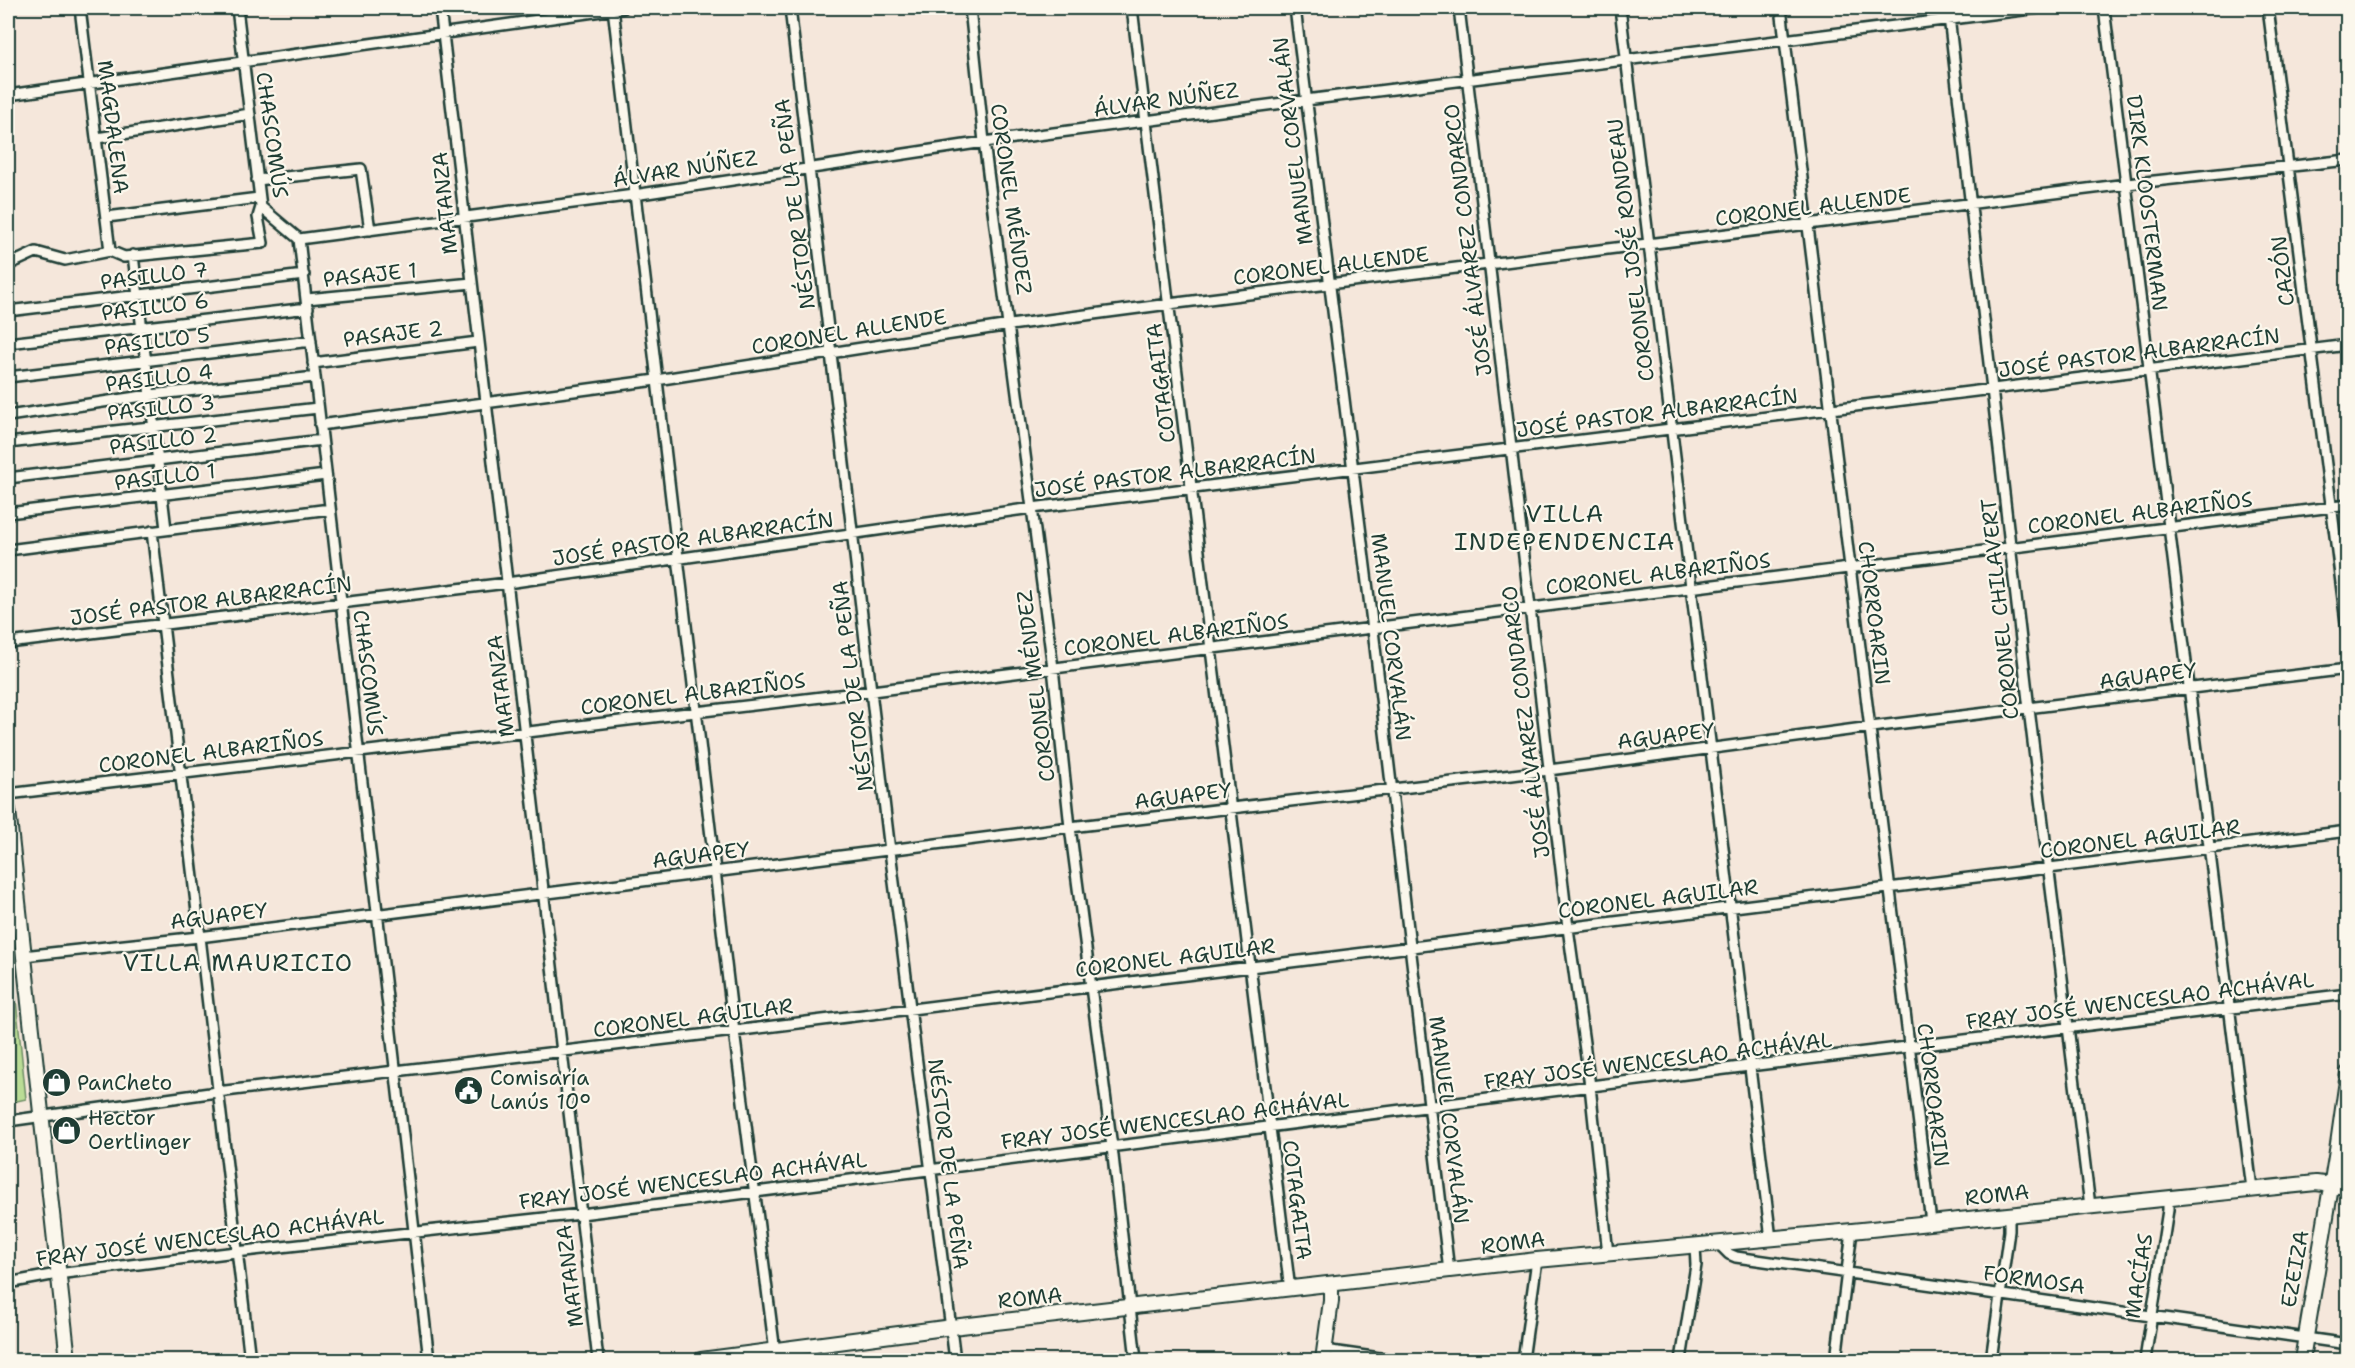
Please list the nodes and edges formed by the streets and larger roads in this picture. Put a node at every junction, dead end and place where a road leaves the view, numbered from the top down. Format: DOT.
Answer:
graph roads {
  1 [pos="80,8"];
  2 [pos="237,8"];
  3 [pos="440,8"];
  4 [pos="616,8"];
  5 [pos="790,8"];
  6 [pos="970,8"];
  7 [pos="1132,8"];
  8 [pos="1295,8"];
  9 [pos="1459,8"];
  10 [pos="1620,8"];
  11 [pos="1781,8"];
  12 [pos="1948,8"];
  13 [pos="2039,8"];
  14 [pos="2104,8"];
  15 [pos="2268,8"];
  16 [pos="1950,19"];
  17 [pos="443,34"];
  18 [pos="1784,39"];
  19 [pos="1627,58"];
  20 [pos="243,61"];
  21 [pos="1467,78"];
  22 [pos="90,82"];
  23 [pos="8,95"];
  24 [pos="1306,100"];
  25 [pos="250,114"];
  26 [pos="1145,121"];
  27 [pos="97,138"];
  28 [pos="984,142"];
  29 [pos="2348,160"];
  30 [pos="2289,167"];
  31 [pos="810,168"];
  32 [pos="257,180"];
  33 [pos="2127,184"];
  34 [pos="634,195"];
  35 [pos="260,202"];
  36 [pos="1972,205"];
  37 [pos="107,217"];
  38 [pos="465,217"];
  39 [pos="1807,226"];
  40 [pos="370,230"];
  41 [pos="299,239"];
  42 [pos="1648,245"];
  43 [pos="110,251"];
  44 [pos="133,255"];
  45 [pos="8,265"];
  46 [pos="1488,265"];
  47 [pos="304,275"];
  48 [pos="472,283"];
  49 [pos="1328,284"];
  50 [pos="138,296"];
  51 [pos="307,304"];
  52 [pos="1169,304"];
  53 [pos="8,311"];
  54 [pos="1010,325"];
  55 [pos="142,327"];
  56 [pos="310,341"];
  57 [pos="478,342"];
  58 [pos="8,343"];
  59 [pos="2348,345"];
  60 [pos="2310,350"];
  61 [pos="830,353"];
  62 [pos="146,361"];
  63 [pos="313,363"];
  64 [pos="2150,370"];
  65 [pos="8,377"];
  66 [pos="315,377"];
  67 [pos="656,380"];
  68 [pos="1992,389"];
  69 [pos="150,395"];
  70 [pos="486,403"];
  71 [pos="318,408"];
  72 [pos="1830,410"];
  73 [pos="8,416"];
  74 [pos="320,425"];
  75 [pos="154,426"];
  76 [pos="1671,429"];
  77 [pos="322,440"];
  78 [pos="8,443"];
  79 [pos="1511,450"];
  80 [pos="158,460"];
  81 [pos="1351,469"];
  82 [pos="326,475"];
  83 [pos="8,478"];
  84 [pos="1192,489"];
  85 [pos="162,495"];
  86 [pos="2348,506"];
  87 [pos="2330,507"];
  88 [pos="1032,508"];
  89 [pos="330,509"];
  90 [pos="8,513"];
  91 [pos="166,529"];
  92 [pos="2170,529"];
  93 [pos="152,531"];
  94 [pos="853,535"];
  95 [pos="2012,546"];
  96 [pos="8,549"];
  97 [pos="678,560"];
  98 [pos="1849,569"];
  99 [pos="507,583"];
  100 [pos="1691,589"];
  101 [pos="341,603"];
  102 [pos="1530,608"];
  103 [pos="162,625"];
  104 [pos="1373,628"];
  105 [pos="2348,638"];
  106 [pos="8,643"];
  107 [pos="1210,648"];
  108 [pos="1053,668"];
  109 [pos="2348,669"];
  110 [pos="2189,688"];
  111 [pos="872,691"];
  112 [pos="2029,709"];
  113 [pos="696,711"];
  114 [pos="1870,727"];
  115 [pos="525,732"];
  116 [pos="1711,749"];
  117 [pos="360,752"];
  118 [pos="1550,769"];
  119 [pos="180,775"];
  120 [pos="1392,789"];
  121 [pos="8,794"];
  122 [pos="1230,808"];
  123 [pos="8,810"];
  124 [pos="1070,827"];
  125 [pos="2348,831"];
  126 [pos="2209,848"];
  127 [pos="890,851"];
  128 [pos="2049,870"];
  129 [pos="716,872"];
  130 [pos="1889,888"];
  131 [pos="544,893"];
  132 [pos="1730,909"];
  133 [pos="377,914"];
  134 [pos="1568,928"];
  135 [pos="199,937"];
  136 [pos="1409,947"];
  137 [pos="23,956"];
  138 [pos="1249,967"];
  139 [pos="1091,986"];
  140 [pos="2348,994"];
  141 [pos="2229,1009"];
  142 [pos="910,1010"];
  143 [pos="2069,1029"];
  144 [pos="734,1031"];
  145 [pos="1908,1048"];
  146 [pos="560,1052"];
  147 [pos="1749,1066"];
  148 [pos="395,1072"];
  149 [pos="2348,1074"];
  150 [pos="1590,1086"];
  151 [pos="217,1092"];
  152 [pos="1429,1107"];
  153 [pos="40,1115"];
  154 [pos="8,1121"];
  155 [pos="1270,1127"];
  156 [pos="1112,1147"];
  157 [pos="2342,1148"];
  158 [pos="929,1169"];
  159 [pos="2331,1184"];
  160 [pos="2348,1187"];
  161 [pos="2253,1189"];
  162 [pos="754,1192"];
  163 [pos="2168,1198"];
  164 [pos="2090,1206"];
  165 [pos="581,1214"];
  166 [pos="2009,1215"];
  167 [pos="1931,1222"];
  168 [pos="413,1231"];
  169 [pos="1852,1231"];
  170 [pos="1771,1239"];
  171 [pos="1719,1244"];
  172 [pos="1695,1246"];
  173 [pos="236,1252"];
  174 [pos="1608,1254"];
  175 [pos="1537,1260"];
  176 [pos="1449,1271"];
  177 [pos="1847,1272"];
  178 [pos="57,1274"];
  179 [pos="8,1283"];
  180 [pos="1331,1286"];
  181 [pos="1290,1290"];
  182 [pos="2000,1294"];
  183 [pos="1130,1308"];
  184 [pos="2151,1316"];
  185 [pos="952,1327"];
  186 [pos="2305,1338"];
  187 [pos="2348,1344"];
  188 [pos="1323,1355"];
  189 [pos="776,1356"];
  190 [pos="68,1360"];
  191 [pos="250,1360"];
  192 [pos="429,1360"];
  193 [pos="598,1360"];
  194 [pos="701,1360"];
  195 [pos="956,1360"];
  196 [pos="1136,1360"];
  197 [pos="1394,1360"];
  198 [pos="1523,1360"];
  199 [pos="1681,1360"];
  200 [pos="1836,1360"];
  201 [pos="1991,1360"];
  202 [pos="2145,1360"];
  203 [pos="2302,1360"];
  1 -- 22 [label="street, MAGDALENA"];
  2 -- 20 [label="street, CHASCOMÚS"];
  3 -- 17 [label="street, MATANZA"];
  4 -- 17 [label="street"];
  4 -- 34 [label="street"];
  5 -- 31 [label="street, NÉSTOR DE LA PEÑA"];
  6 -- 28 [label="street, CORONEL MÉNDEZ"];
  7 -- 26 [label="street, COTAGAITA"];
  8 -- 24 [label="street, MANUEL CORVALÁN"];
  9 -- 21 [label="street, JOSÉ ÁLVAREZ CONDARCO"];
  10 -- 19 [label="street, CORONEL JOSÉ RONDEAU"];
  11 -- 18 [label="street, CHORROARIN"];
  12 -- 16 [label="street, CORONEL CHILAVERT"];
  13 -- 16 [label="street, ÁLVAR NÚÑEZ"];
  14 -- 33 [label="street, DIRK KLOOSTERMAN"];
  15 -- 30 [label="street, CAZÓN"];
  16 -- 18 [label="street, ÁLVAR NÚÑEZ"];
  16 -- 36 [label="street, CORONEL CHILAVERT"];
  17 -- 20 [label="street"];
  17 -- 38 [label="street, MATANZA"];
  18 -- 19 [label="street, ÁLVAR NÚÑEZ"];
  18 -- 39 [label="street, CHORROARIN"];
  19 -- 21 [label="street, ÁLVAR NÚÑEZ"];
  19 -- 42 [label="street, CORONEL JOSÉ RONDEAU"];
  20 -- 22 [label="street"];
  20 -- 25 [label="street, CHASCOMÚS"];
  21 -- 24 [label="street, ÁLVAR NÚÑEZ"];
  21 -- 46 [label="street, JOSÉ ÁLVAREZ CONDARCO"];
  22 -- 23 [label="street"];
  22 -- 27 [label="street, MAGDALENA"];
  24 -- 26 [label="street, ÁLVAR NÚÑEZ"];
  24 -- 49 [label="street, MANUEL CORVALÁN"];
  25 -- 27 [label="street"];
  25 -- 32 [label="street, CHASCOMÚS"];
  26 -- 28 [label="street, ÁLVAR NÚÑEZ"];
  26 -- 52 [label="street, COTAGAITA"];
  27 -- 37 [label="street, MAGDALENA"];
  28 -- 31 [label="street, ÁLVAR NÚÑEZ"];
  28 -- 54 [label="street, CORONEL MÉNDEZ"];
  29 -- 30 [label="street, CORONEL ALLENDE"];
  30 -- 33 [label="street, CORONEL ALLENDE"];
  30 -- 60 [label="street, CAZÓN"];
  31 -- 34 [label="street, ÁLVAR NÚÑEZ"];
  31 -- 61 [label="street, NÉSTOR DE LA PEÑA"];
  32 -- 35 [label="street, CHASCOMÚS"];
  32 -- 40 [label="street"];
  33 -- 36 [label="street, CORONEL ALLENDE"];
  33 -- 64 [label="street, DIRK KLOOSTERMAN"];
  34 -- 38 [label="street, ÁLVAR NÚÑEZ"];
  34 -- 67 [label="street"];
  35 -- 37 [label="street"];
  35 -- 41 [label="street, CHASCOMÚS"];
  35 -- 44 [label="street"];
  36 -- 39 [label="street, CORONEL ALLENDE"];
  36 -- 68 [label="street, CORONEL CHILAVERT"];
  37 -- 43 [label="street, MAGDALENA"];
  38 -- 40 [label="street, ÁLVAR NÚÑEZ"];
  38 -- 48 [label="street, MATANZA"];
  39 -- 42 [label="street, CORONEL ALLENDE"];
  39 -- 72 [label="street, CHORROARIN"];
  40 -- 41 [label="street, ÁLVAR NÚÑEZ"];
  41 -- 47 [label="street, CHASCOMÚS"];
  42 -- 46 [label="street, CORONEL ALLENDE"];
  42 -- 76 [label="street, CORONEL JOSÉ RONDEAU"];
  43 -- 44 [label="street"];
  43 -- 45 [label="street"];
  44 -- 50 [label="street"];
  46 -- 49 [label="street, CORONEL ALLENDE"];
  46 -- 79 [label="street, JOSÉ ÁLVAREZ CONDARCO"];
  47 -- 50 [label="street, PASILLO 7"];
  47 -- 51 [label="street, CHASCOMÚS"];
  48 -- 51 [label="street, PASAJE 1"];
  48 -- 57 [label="street, MATANZA"];
  49 -- 52 [label="street, CORONEL ALLENDE"];
  49 -- 81 [label="street, MANUEL CORVALÁN"];
  50 -- 53 [label="street, PASILLO 7"];
  50 -- 55 [label="street"];
  51 -- 55 [label="street, PASILLO 6"];
  51 -- 56 [label="street, CHASCOMÚS"];
  52 -- 54 [label="street, CORONEL ALLENDE"];
  52 -- 84 [label="street, COTAGAITA"];
  54 -- 61 [label="street, CORONEL ALLENDE"];
  54 -- 88 [label="street, CORONEL MÉNDEZ"];
  55 -- 58 [label="street, PASILLO 6"];
  55 -- 62 [label="street"];
  56 -- 62 [label="street, PASILLO 5"];
  56 -- 63 [label="street, CHASCOMÚS"];
  57 -- 63 [label="street, PASAJE 2"];
  57 -- 70 [label="street, MATANZA"];
  59 -- 60 [label="street, JOSÉ PASTOR ALBARRACÍN"];
  60 -- 64 [label="street, JOSÉ PASTOR ALBARRACÍN"];
  60 -- 87 [label="street, CAZÓN"];
  61 -- 67 [label="street, CORONEL ALLENDE"];
  61 -- 94 [label="street, NÉSTOR DE LA PEÑA"];
  62 -- 65 [label="street, PASILLO 5"];
  62 -- 69 [label="street"];
  63 -- 66 [label="street, CHASCOMÚS"];
  64 -- 68 [label="street, JOSÉ PASTOR ALBARRACÍN"];
  64 -- 92 [label="street, DIRK KLOOSTERMAN"];
  66 -- 69 [label="street, PASILLO 4"];
  66 -- 71 [label="street, CHASCOMÚS"];
  67 -- 70 [label="street, CORONEL ALLENDE"];
  67 -- 97 [label="street"];
  68 -- 72 [label="street, JOSÉ PASTOR ALBARRACÍN"];
  68 -- 95 [label="street, CORONEL CHILAVERT"];
  69 -- 73 [label="street, PASILLO 4"];
  69 -- 75 [label="street"];
  70 -- 74 [label="street, CORONEL ALLENDE"];
  70 -- 99 [label="street, MATANZA"];
  71 -- 74 [label="street, CHASCOMÚS"];
  71 -- 75 [label="street, PASILLO 3"];
  72 -- 76 [label="street, JOSÉ PASTOR ALBARRACÍN"];
  72 -- 98 [label="street, CHORROARIN"];
  74 -- 77 [label="street, CHASCOMÚS"];
  75 -- 78 [label="street, PASILLO 3"];
  75 -- 80 [label="street"];
  76 -- 79 [label="street, JOSÉ PASTOR ALBARRACÍN"];
  76 -- 100 [label="street, CORONEL JOSÉ RONDEAU"];
  77 -- 80 [label="street, PASILLO 2"];
  77 -- 82 [label="street, CHASCOMÚS"];
  79 -- 81 [label="street, JOSÉ PASTOR ALBARRACÍN"];
  79 -- 102 [label="street, JOSÉ ÁLVAREZ CONDARCO"];
  80 -- 83 [label="street, PASILLO 2"];
  80 -- 85 [label="street"];
  81 -- 84 [label="street, JOSÉ PASTOR ALBARRACÍN"];
  81 -- 104 [label="street, MANUEL CORVALÁN"];
  82 -- 85 [label="street, PASILLO 1"];
  82 -- 89 [label="street, CHASCOMÚS"];
  84 -- 88 [label="street, JOSÉ PASTOR ALBARRACÍN"];
  84 -- 107 [label="street, COTAGAITA"];
  85 -- 90 [label="street, PASILLO 1"];
  85 -- 91 [label="street"];
  86 -- 87 [label="street, CORONEL ALBARIÑOS"];
  87 -- 92 [label="street, CORONEL ALBARIÑOS"];
  87 -- 105 [label="street, CAZÓN"];
  88 -- 94 [label="street, JOSÉ PASTOR ALBARRACÍN"];
  88 -- 108 [label="street, CORONEL MÉNDEZ"];
  89 -- 91 [label="street"];
  89 -- 101 [label="street, CHASCOMÚS"];
  91 -- 93 [label="street"];
  92 -- 95 [label="street, CORONEL ALBARIÑOS"];
  92 -- 110 [label="street, DIRK KLOOSTERMAN"];
  93 -- 96 [label="street"];
  93 -- 103 [label="street"];
  94 -- 97 [label="street, JOSÉ PASTOR ALBARRACÍN"];
  94 -- 111 [label="street, NÉSTOR DE LA PEÑA"];
  95 -- 98 [label="street, CORONEL ALBARIÑOS"];
  95 -- 112 [label="street, CORONEL CHILAVERT"];
  97 -- 99 [label="street, JOSÉ PASTOR ALBARRACÍN"];
  97 -- 113 [label="street"];
  98 -- 100 [label="street, CORONEL ALBARIÑOS"];
  98 -- 114 [label="street, CHORROARIN"];
  99 -- 101 [label="street, JOSÉ PASTOR ALBARRACÍN"];
  99 -- 115 [label="street, MATANZA"];
  100 -- 102 [label="street, CORONEL ALBARIÑOS"];
  100 -- 116 [label="street, CORONEL JOSÉ RONDEAU"];
  101 -- 103 [label="street, JOSÉ PASTOR ALBARRACÍN"];
  101 -- 117 [label="street, CHASCOMÚS"];
  102 -- 104 [label="street, CORONEL ALBARIÑOS"];
  102 -- 118 [label="street, JOSÉ ÁLVAREZ CONDARCO"];
  103 -- 106 [label="street, JOSÉ PASTOR ALBARRACÍN"];
  103 -- 119 [label="street"];
  104 -- 107 [label="street, CORONEL ALBARIÑOS"];
  104 -- 120 [label="street, MANUEL CORVALÁN"];
  107 -- 108 [label="street, CORONEL ALBARIÑOS"];
  107 -- 122 [label="street, COTAGAITA"];
  108 -- 111 [label="street, CORONEL ALBARIÑOS"];
  108 -- 124 [label="street, CORONEL MÉNDEZ"];
  109 -- 110 [label="street, AGUAPEY"];
  110 -- 112 [label="street, AGUAPEY"];
  110 -- 126 [label="street, DIRK KLOOSTERMAN"];
  111 -- 113 [label="street, CORONEL ALBARIÑOS"];
  111 -- 127 [label="street, NÉSTOR DE LA PEÑA"];
  112 -- 114 [label="street, AGUAPEY"];
  112 -- 128 [label="street, CORONEL CHILAVERT"];
  113 -- 115 [label="street, CORONEL ALBARIÑOS"];
  113 -- 129 [label="street"];
  114 -- 116 [label="street, AGUAPEY"];
  114 -- 130 [label="street, CHORROARIN"];
  115 -- 117 [label="street, CORONEL ALBARIÑOS"];
  115 -- 131 [label="street, MATANZA"];
  116 -- 118 [label="street, AGUAPEY"];
  116 -- 132 [label="street, CORONEL JOSÉ RONDEAU"];
  117 -- 119 [label="street, CORONEL ALBARIÑOS"];
  117 -- 133 [label="street, CHASCOMÚS"];
  118 -- 120 [label="street, AGUAPEY"];
  118 -- 134 [label="street, JOSÉ ÁLVAREZ CONDARCO"];
  119 -- 121 [label="street, CORONEL ALBARIÑOS"];
  119 -- 135 [label="street"];
  120 -- 122 [label="street, AGUAPEY"];
  120 -- 136 [label="street, MANUEL CORVALÁN"];
  122 -- 124 [label="street, AGUAPEY"];
  122 -- 138 [label="street, COTAGAITA"];
  123 -- 137 [label="street"];
  124 -- 127 [label="street, AGUAPEY"];
  124 -- 139 [label="street, CORONEL MÉNDEZ"];
  125 -- 126 [label="street, CORONEL AGUILAR"];
  126 -- 128 [label="street, CORONEL AGUILAR"];
  126 -- 141 [label="street, DIRK KLOOSTERMAN"];
  127 -- 129 [label="street, AGUAPEY"];
  127 -- 142 [label="street, NÉSTOR DE LA PEÑA"];
  128 -- 130 [label="street, CORONEL AGUILAR"];
  128 -- 143 [label="street, CORONEL CHILAVERT"];
  129 -- 131 [label="street, AGUAPEY"];
  129 -- 144 [label="street"];
  130 -- 132 [label="street, CORONEL AGUILAR"];
  130 -- 145 [label="street, CHORROARIN"];
  131 -- 133 [label="street, AGUAPEY"];
  131 -- 146 [label="street, MATANZA"];
  132 -- 134 [label="street, CORONEL AGUILAR"];
  132 -- 147 [label="street, CORONEL JOSÉ RONDEAU"];
  133 -- 135 [label="street, AGUAPEY"];
  133 -- 148 [label="street, CHASCOMÚS"];
  134 -- 136 [label="street, CORONEL AGUILAR"];
  134 -- 150 [label="street, JOSÉ ÁLVAREZ CONDARCO"];
  135 -- 137 [label="street, AGUAPEY"];
  135 -- 151 [label="street"];
  136 -- 138 [label="street, CORONEL AGUILAR"];
  136 -- 152 [label="street, MANUEL CORVALÁN"];
  137 -- 153 [label="street"];
  138 -- 139 [label="street, CORONEL AGUILAR"];
  138 -- 155 [label="street, COTAGAITA"];
  139 -- 142 [label="street, CORONEL AGUILAR"];
  139 -- 156 [label="street, CORONEL MÉNDEZ"];
  140 -- 141 [label="street, FRAY JOSÉ WENCESLAO ACHÁVAL"];
  141 -- 143 [label="street, FRAY JOSÉ WENCESLAO ACHÁVAL"];
  141 -- 161 [label="street, DIRK KLOOSTERMAN"];
  142 -- 144 [label="street, CORONEL AGUILAR"];
  142 -- 158 [label="street, NÉSTOR DE LA PEÑA"];
  143 -- 145 [label="street, FRAY JOSÉ WENCESLAO ACHÁVAL"];
  143 -- 164 [label="street, CORONEL CHILAVERT"];
  144 -- 146 [label="street, CORONEL AGUILAR"];
  144 -- 162 [label="street"];
  145 -- 147 [label="street, FRAY JOSÉ WENCESLAO ACHÁVAL"];
  145 -- 167 [label="street, CHORROARIN"];
  146 -- 148 [label="street, CORONEL AGUILAR"];
  146 -- 165 [label="street, MATANZA"];
  147 -- 150 [label="street, FRAY JOSÉ WENCESLAO ACHÁVAL"];
  147 -- 170 [label="street, CORONEL JOSÉ RONDEAU"];
  148 -- 151 [label="street, CORONEL AGUILAR"];
  148 -- 168 [label="street, CHASCOMÚS"];
  149 -- 157 [label="street, EZEIZA"];
  150 -- 152 [label="street, FRAY JOSÉ WENCESLAO ACHÁVAL"];
  150 -- 174 [label="street, JOSÉ ÁLVAREZ CONDARCO"];
  151 -- 153 [label="street, CORONEL AGUILAR"];
  151 -- 173 [label="street"];
  152 -- 155 [label="street, FRAY JOSÉ WENCESLAO ACHÁVAL"];
  152 -- 176 [label="street, MANUEL CORVALÁN"];
  153 -- 154 [label="street, CORONEL AGUILAR"];
  153 -- 178 [label="street"];
  155 -- 156 [label="street, FRAY JOSÉ WENCESLAO ACHÁVAL"];
  155 -- 181 [label="street, COTAGAITA"];
  156 -- 158 [label="street, FRAY JOSÉ WENCESLAO ACHÁVAL"];
  156 -- 183 [label="street, CORONEL MÉNDEZ"];
  157 -- 159 [label="street, EZEIZA"];
  158 -- 162 [label="street, FRAY JOSÉ WENCESLAO ACHÁVAL"];
  158 -- 185 [label="street, NÉSTOR DE LA PEÑA"];
  159 -- 160 [label="street, ROMA"];
  159 -- 161 [label="street, ROMA"];
  159 -- 186 [label="street, EZEIZA"];
  161 -- 163 [label="street, ROMA"];
  162 -- 165 [label="street, FRAY JOSÉ WENCESLAO ACHÁVAL"];
  162 -- 189 [label="street"];
  163 -- 164 [label="street, ROMA"];
  163 -- 184 [label="street, MACÍAS"];
  164 -- 166 [label="street, ROMA"];
  165 -- 168 [label="street, FRAY JOSÉ WENCESLAO ACHÁVAL"];
  165 -- 193 [label="street, MATANZA"];
  166 -- 167 [label="street, ROMA"];
  166 -- 182 [label="street"];
  167 -- 169 [label="street, ROMA"];
  168 -- 173 [label="street, FRAY JOSÉ WENCESLAO ACHÁVAL"];
  168 -- 192 [label="street, CHASCOMÚS"];
  169 -- 170 [label="street, ROMA"];
  169 -- 177 [label="street"];
  170 -- 171 [label="street, ROMA"];
  171 -- 172 [label="street, ROMA"];
  171 -- 177 [label="street, FORMOSA"];
  172 -- 174 [label="street, ROMA"];
  172 -- 199 [label="street"];
  173 -- 178 [label="street, FRAY JOSÉ WENCESLAO ACHÁVAL"];
  173 -- 191 [label="street"];
  174 -- 175 [label="street, ROMA"];
  175 -- 176 [label="street, ROMA"];
  175 -- 198 [label="street"];
  176 -- 180 [label="street, ROMA"];
  177 -- 182 [label="street, FORMOSA"];
  177 -- 200 [label="street"];
  178 -- 179 [label="street, FRAY JOSÉ WENCESLAO ACHÁVAL"];
  178 -- 190 [label="street"];
  180 -- 181 [label="street, ROMA"];
  180 -- 188 [label="street"];
  181 -- 183 [label="street, ROMA"];
  182 -- 184 [label="street, FORMOSA"];
  182 -- 201 [label="street"];
  183 -- 185 [label="street, ROMA"];
  183 -- 196 [label="street, CORONEL MÉNDEZ"];
  184 -- 186 [label="street, FORMOSA"];
  184 -- 202 [label="street, MACÍAS"];
  185 -- 189 [label="street, ROMA"];
  185 -- 195 [label="street, NÉSTOR DE LA PEÑA"];
  186 -- 187 [label="street, FORMOSA"];
  186 -- 203 [label="street, EZEIZA"];
  188 -- 197 [label="street"];
  189 -- 194 [label="street, ROMA"];
}
